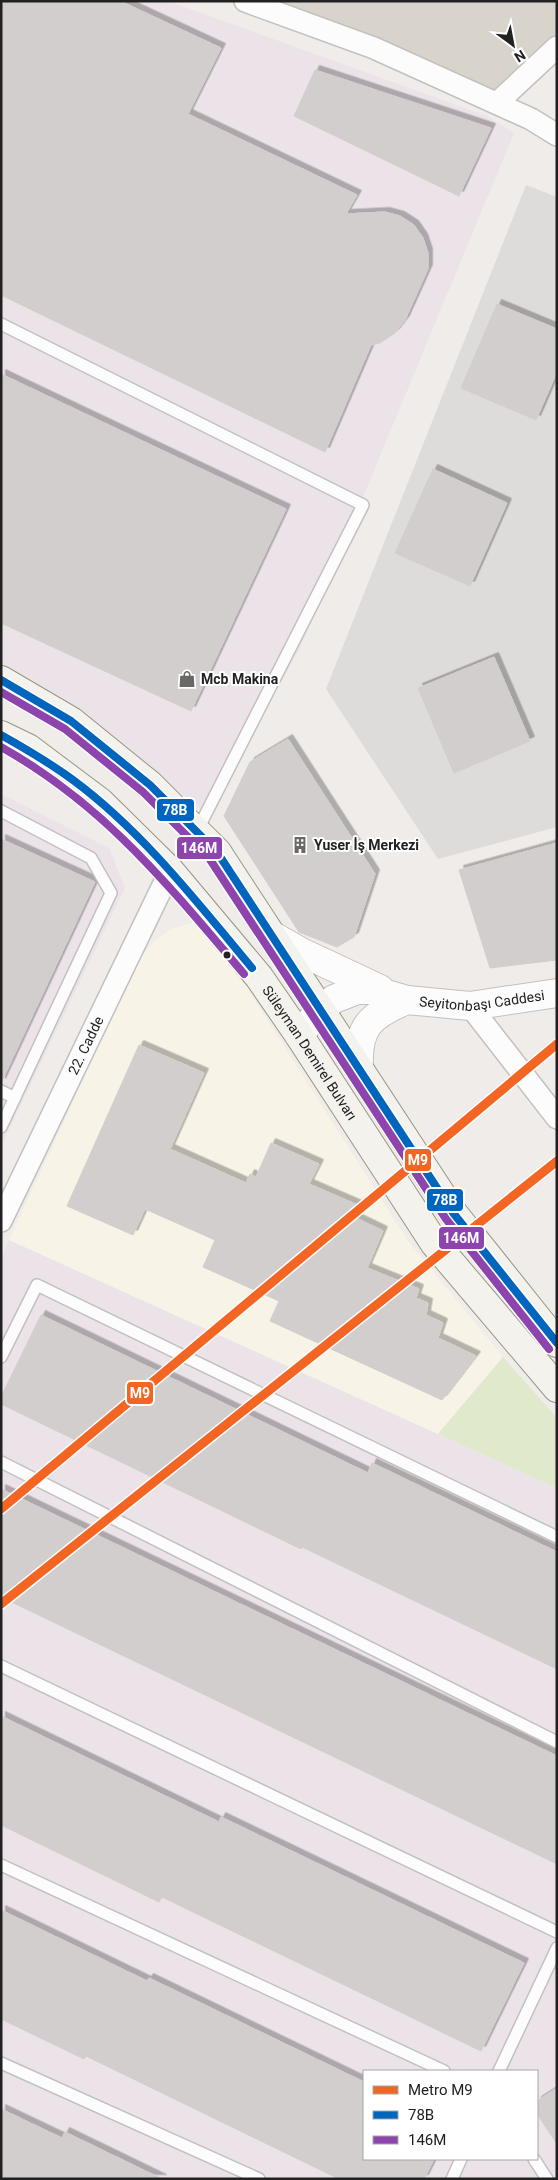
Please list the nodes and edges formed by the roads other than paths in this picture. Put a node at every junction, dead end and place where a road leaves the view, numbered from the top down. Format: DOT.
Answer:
graph roads {
  1 [pos="246,1"];
  2 [pos="557,47"];
  3 [pos="497,103"];
  4 [pos="557,135"];
  5 [pos="1,324"];
  6 [pos="1,680"];
  7 [pos="1,735"];
  8 [pos="1,811"];
  9 [pos="196,832"];
  10 [pos="170,871"];
  11 [pos="273,936"];
  12 [pos="556,994"];
  13 [pos="407,1000"];
  14 [pos="470,1006"];
  15 [pos="321,1008"];
  16 [pos="299,1035"];
  17 [pos="359,1068"];
  18 [pos="1,1091"];
  19 [pos="15,1098"];
  20 [pos="557,1118"];
  21 [pos="1,1127"];
  22 [pos="1,1221"];
  23 [pos="557,1343"];
  24 [pos="1,1358"];
  25 [pos="557,1388"];
  26 [pos="1,1462"];
  27 [pos="557,1537"];
  28 [pos="1,1666"];
  29 [pos="557,1742"];
  30 [pos="1,1865"];
  31 [pos="557,1932"];
  32 [pos="557,1948"];
  33 [pos="1,2063"];
  34 [pos="442,2070"];
  35 [pos="499,2070"];
  36 [pos="461,2160"];
  37 [pos="535,2160"];
  38 [pos="260,2179"];
  39 [pos="452,2179"];
  40 [pos="547,2179"];
  1 -- 3 [label="street"];
  2 -- 3 [label="street"];
  3 -- 4 [label="street"];
  5 -- 9 [label="lane"];
  6 -- 9 [label="main road"];
  7 -- 10 [label="main road, Süleyman Demirel Bulvarı"];
  8 -- 19 [label="lane"];
  9 -- 11 [label="main road"];
  10 -- 16 [label="main road, Süleyman Demirel Bulvarı"];
  10 -- 22 [label="street, 22. Cadde"];
  11 -- 13 [label="street, Seyitonbaşı Caddesi"];
  11 -- 15 [label="main road"];
  12 -- 14 [label="street, Seyitonbaşı Caddesi"];
  13 -- 14 [label="street, Seyitonbaşı Caddesi"];
  13 -- 15 [label="street, Seyitonbaşı Caddesi"];
  13 -- 17 [label="street, Seyitonbaşı Caddesi"];
  14 -- 20 [label="street"];
  15 -- 16 [label="street, Seyitonbaşı Caddesi"];
  15 -- 17 [label="main road"];
  16 -- 25 [label="main road, Süleyman Demirel Bulvarı"];
  17 -- 23 [label="main road"];
  18 -- 19 [label="lane"];
  19 -- 21 [label="lane"];
  24 -- 27 [label="lane"];
  26 -- 29 [label="lane"];
  28 -- 31 [label="lane"];
  30 -- 34 [label="lane"];
  32 -- 35 [label="lane"];
  33 -- 38 [label="lane"];
  36 -- 39 [label="lane"];
  37 -- 40 [label="lane"];
}
